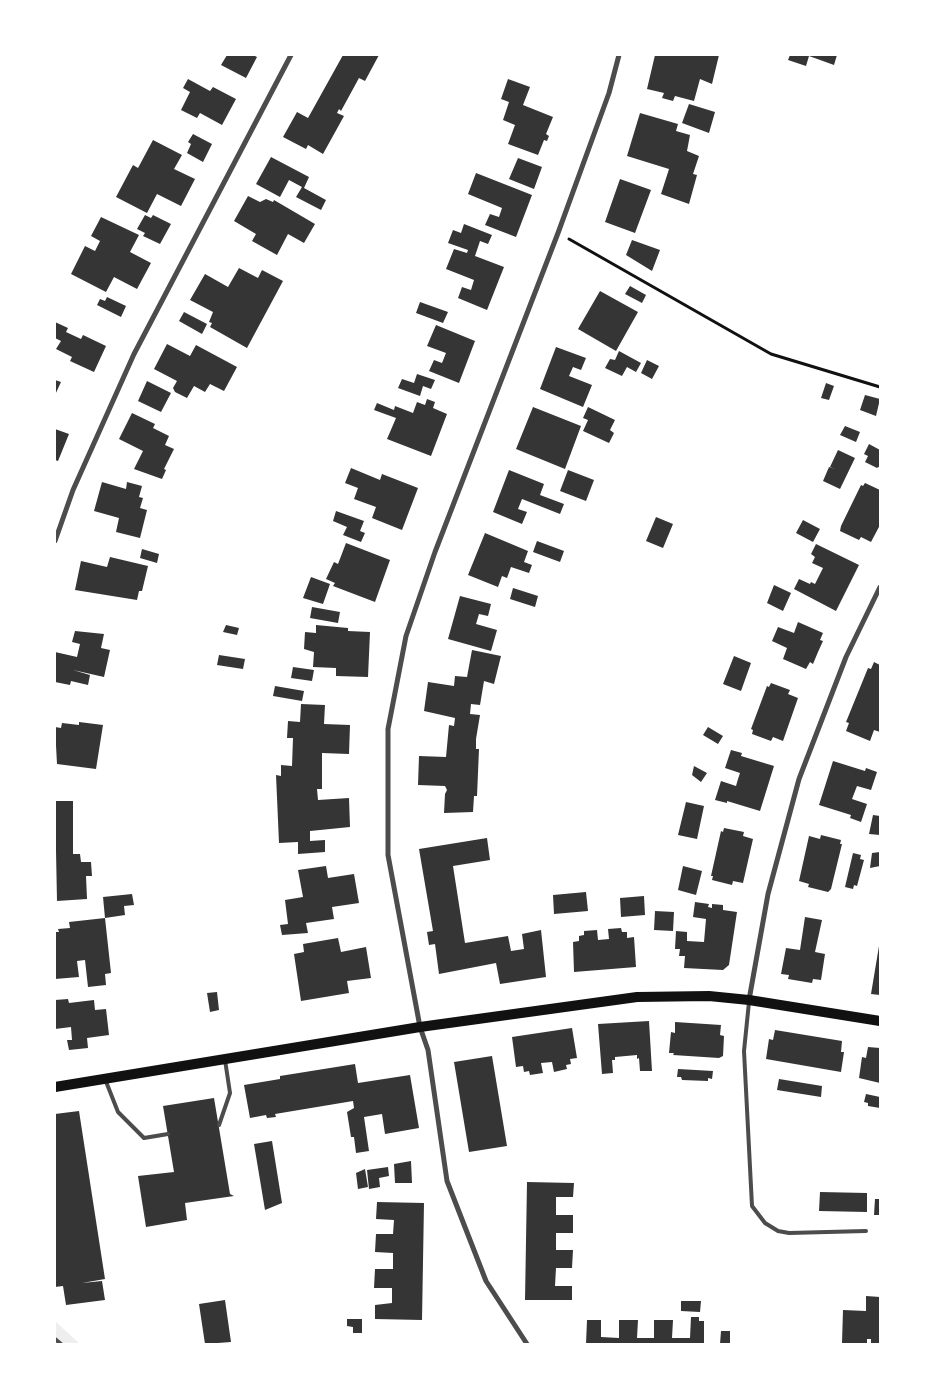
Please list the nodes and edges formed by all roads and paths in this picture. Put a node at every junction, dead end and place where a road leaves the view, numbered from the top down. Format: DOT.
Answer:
graph roads {
  1 [pos="291,55"];
  2 [pos="619,55"];
  3 [pos="558,233"];
  4 [pos="880,387"];
  5 [pos="55,541"];
  6 [pos="880,587"];
  7 [pos="749,1000"];
  8 [pos="880,1021"];
  9 [pos="420,1027"];
  10 [pos="225,1059"];
  11 [pos="105,1079"];
  12 [pos="55,1087"];
  13 [pos="219,1125"];
  14 [pos="168,1134"];
  15 [pos="866,1230"];
  16 [pos="55,1339"];
  17 [pos="61,1344"];
  18 [pos="527,1344"];
  1 -- 5 [label="street"];
  2 -- 3 [label="street"];
  3 -- 4 [label="path"];
  3 -- 9 [label="street"];
  6 -- 7 [label="street"];
  7 -- 8 [label="main road"];
  7 -- 9 [label="main road"];
  7 -- 15 [label="lane"];
  9 -- 10 [label="main road"];
  9 -- 18 [label="street"];
  10 -- 11 [label="main road"];
  10 -- 13 [label="lane"];
  11 -- 12 [label="main road"];
  11 -- 14 [label="lane"];
  16 -- 17 [label="lane"];
}
